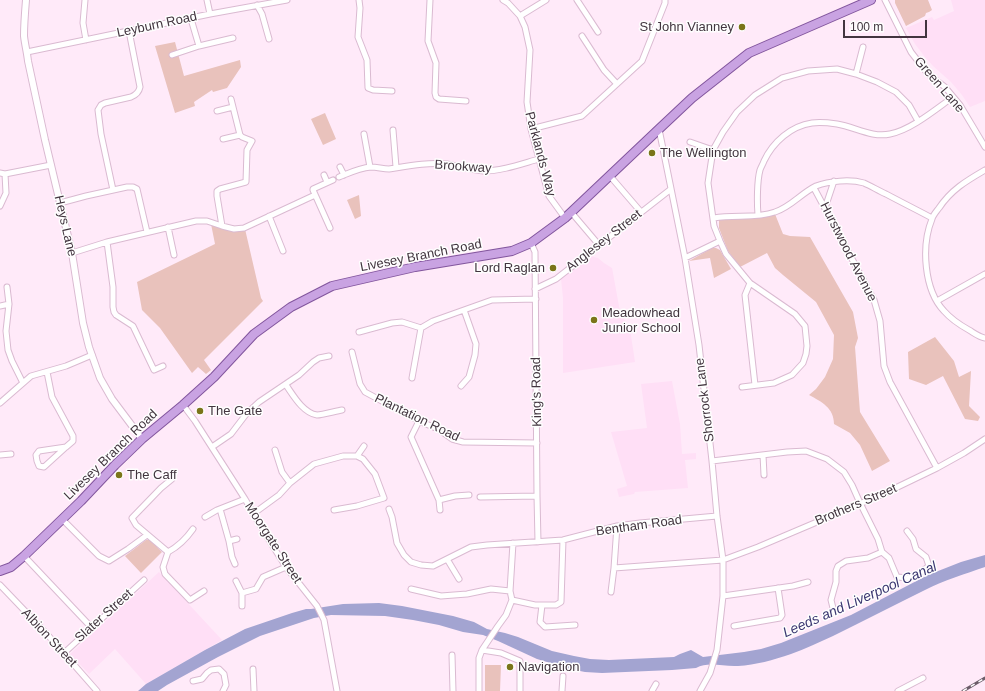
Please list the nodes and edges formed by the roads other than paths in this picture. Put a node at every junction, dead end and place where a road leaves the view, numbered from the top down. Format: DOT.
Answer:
graph roads {
  1 [pos="26,0"];
  2 [pos="85,0"];
  3 [pos="207,0"];
  4 [pos="287,0"];
  5 [pos="359,0"];
  6 [pos="430,0"];
  7 [pos="503,0"];
  8 [pos="546,0"];
  9 [pos="577,0"];
  10 [pos="665,0"];
  11 [pos="871,0"];
  12 [pos="885,0"];
  13 [pos="257,5"];
  14 [pos="210,14"];
  15 [pos="520,16"];
  16 [pos="191,18"];
  17 [pos="129,31"];
  18 [pos="598,32"];
  19 [pos="582,36"];
  20 [pos="233,38"];
  21 [pos="86,40"];
  22 [pos="269,40"];
  23 [pos="199,46"];
  24 [pos="863,47"];
  25 [pos="27,52"];
  26 [pos="172,55"];
  27 [pos="856,74"];
  28 [pos="617,84"];
  29 [pos="392,91"];
  30 [pos="953,97"];
  31 [pos="231,99"];
  32 [pos="466,101"];
  33 [pos="233,107"];
  34 [pos="216,111"];
  35 [pos="918,121"];
  36 [pos="531,129"];
  37 [pos="393,130"];
  38 [pos="659,130"];
  39 [pos="364,134"];
  40 [pos="240,135"];
  41 [pos="222,139"];
  42 [pos="690,142"];
  43 [pos="985,147"];
  44 [pos="713,150"];
  45 [pos="539,159"];
  46 [pos="51,166"];
  47 [pos="370,167"];
  48 [pos="396,167"];
  49 [pos="340,168"];
  50 [pos="985,170"];
  51 [pos="2,174"];
  52 [pos="324,175"];
  53 [pos="610,176"];
  54 [pos="333,180"];
  55 [pos="834,181"];
  56 [pos="327,182"];
  57 [pos="814,188"];
  58 [pos="671,189"];
  59 [pos="113,190"];
  60 [pos="315,195"];
  61 [pos="60,203"];
  62 [pos="0,206"];
  63 [pos="825,208"];
  64 [pos="641,212"];
  65 [pos="568,215"];
  66 [pos="758,215"];
  67 [pos="269,216"];
  68 [pos="714,218"];
  69 [pos="932,218"];
  70 [pos="222,226"];
  71 [pos="168,227"];
  72 [pos="330,228"];
  73 [pos="148,232"];
  74 [pos="720,241"];
  75 [pos="107,242"];
  76 [pos="531,243"];
  77 [pos="598,245"];
  78 [pos="283,251"];
  79 [pos="72,253"];
  80 [pos="174,254"];
  81 [pos="685,258"];
  82 [pos="985,274"];
  83 [pos="750,283"];
  84 [pos="7,288"];
  85 [pos="535,289"];
  86 [pos="536,299"];
  87 [pos="938,301"];
  88 [pos="8,304"];
  89 [pos="0,306"];
  90 [pos="464,310"];
  91 [pos="421,328"];
  92 [pos="359,332"];
  93 [pos="985,338"];
  94 [pos="352,352"];
  95 [pos="92,355"];
  96 [pos="329,356"];
  97 [pos="163,366"];
  98 [pos="47,372"];
  99 [pos="412,378"];
  100 [pos="23,383"];
  101 [pos="286,385"];
  102 [pos="755,385"];
  103 [pos="461,386"];
  104 [pos="742,387"];
  105 [pos="0,404"];
  106 [pos="183,406"];
  107 [pos="342,410"];
  108 [pos="419,421"];
  109 [pos="142,439"];
  110 [pos="985,439"];
  111 [pos="537,443"];
  112 [pos="364,446"];
  113 [pos="66,447"];
  114 [pos="212,447"];
  115 [pos="275,450"];
  116 [pos="11,454"];
  117 [pos="763,454"];
  118 [pos="0,455"];
  119 [pos="358,456"];
  120 [pos="712,461"];
  121 [pos="937,468"];
  122 [pos="764,476"];
  123 [pos="172,479"];
  124 [pos="290,483"];
  125 [pos="469,495"];
  126 [pos="480,496"];
  127 [pos="537,496"];
  128 [pos="245,499"];
  129 [pos="439,500"];
  130 [pos="860,504"];
  131 [pos="220,509"];
  132 [pos="389,509"];
  133 [pos="334,510"];
  134 [pos="440,510"];
  135 [pos="253,514"];
  136 [pos="717,516"];
  137 [pos="205,517"];
  138 [pos="62,519"];
  139 [pos="617,526"];
  140 [pos="193,529"];
  141 [pos="907,531"];
  142 [pos="147,535"];
  143 [pos="238,539"];
  144 [pos="563,540"];
  145 [pos="229,541"];
  146 [pos="538,542"];
  147 [pos="513,543"];
  148 [pos="168,552"];
  149 [pos="882,552"];
  150 [pos="24,556"];
  151 [pos="447,559"];
  152 [pos="723,560"];
  153 [pos="235,564"];
  154 [pos="286,567"];
  155 [pos="614,568"];
  156 [pos="0,571"];
  157 [pos="144,580"];
  158 [pos="459,580"];
  159 [pos="236,581"];
  160 [pos="808,582"];
  161 [pos="0,585"];
  162 [pos="778,588"];
  163 [pos="411,589"];
  164 [pos="204,591"];
  165 [pos="510,591"];
  166 [pos="611,592"];
  167 [pos="242,593"];
  168 [pos="723,596"];
  169 [pos="512,600"];
  170 [pos="542,605"];
  171 [pos="242,606"];
  172 [pos="834,612"];
  173 [pos="575,625"];
  174 [pos="734,626"];
  175 [pos="92,628"];
  176 [pos="482,650"];
  177 [pos="64,653"];
  178 [pos="452,655"];
  179 [pos="253,668"];
  180 [pos="563,676"];
  181 [pos="923,678"];
  182 [pos="193,681"];
  183 [pos="656,684"];
  184 [pos="701,689"];
  185 [pos="97,691"];
  186 [pos="223,691"];
  187 [pos="254,691"];
  188 [pos="337,691"];
  189 [pos="453,691"];
  190 [pos="479,691"];
  191 [pos="520,691"];
  192 [pos="562,691"];
  193 [pos="652,691"];
  194 [pos="898,691"];
  1 -- 25 [label="street, Heys Lane"];
  2 -- 21 [label="street"];
  3 -- 14 [label="street"];
  4 -- 13 [label="street, Leyburn Road"];
  5 -- 29 [label="street"];
  6 -- 32 [label="street"];
  7 -- 15 [label="street, Parklands Way"];
  8 -- 15 [label="street"];
  9 -- 18 [label="street"];
  10 -- 28 [label="street"];
  11 -- 38 [label="main road, Livesey Branch Road"];
  12 -- 30 [label="street, Green Lane"];
  13 -- 14 [label="street, Leyburn Road"];
  13 -- 22 [label="street"];
  14 -- 16 [label="street, Leyburn Road"];
  15 -- 36 [label="street, Parklands Way"];
  16 -- 17 [label="street, Leyburn Road"];
  16 -- 23 [label="street"];
  17 -- 21 [label="street, Leyburn Road"];
  17 -- 59 [label="street"];
  19 -- 28 [label="street"];
  20 -- 23 [label="street"];
  21 -- 25 [label="street, Leyburn Road"];
  23 -- 26 [label="street"];
  24 -- 27 [label="street"];
  25 -- 46 [label="street, Heys Lane"];
  27 -- 35 [label="street"];
  27 -- 44 [label="street"];
  28 -- 36 [label="street"];
  30 -- 35 [label="street"];
  30 -- 43 [label="street, Green Lane"];
  31 -- 33 [label="street"];
  33 -- 34 [label="street"];
  33 -- 40 [label="street"];
  35 -- 66 [label="street"];
  36 -- 45 [label="street, Parklands Way"];
  37 -- 48 [label="street"];
  38 -- 53 [label="main road, Livesey Branch Road"];
  38 -- 58 [label="street, Shorrock Lane"];
  39 -- 47 [label="street"];
  40 -- 41 [label="street"];
  40 -- 70 [label="street"];
  42 -- 44 [label="street"];
  44 -- 68 [label="street"];
  45 -- 48 [label="street, Brookway"];
  45 -- 65 [label="street, Parklands Way"];
  46 -- 51 [label="street"];
  46 -- 61 [label="street, Heys Lane"];
  47 -- 48 [label="street, Brookway"];
  47 -- 49 [label="street, Brookway"];
  50 -- 69 [label="street"];
  51 -- 62 [label="street"];
  52 -- 56 [label="street"];
  53 -- 64 [label="street"];
  53 -- 65 [label="main road, Livesey Branch Road"];
  54 -- 56 [label="street"];
  55 -- 57 [label="street"];
  55 -- 63 [label="street"];
  55 -- 69 [label="street"];
  56 -- 60 [label="street"];
  57 -- 63 [label="street, Hurstwood Avenue"];
  57 -- 66 [label="street"];
  58 -- 64 [label="street, Anglesey Street"];
  58 -- 81 [label="street, Shorrock Lane"];
  59 -- 61 [label="street"];
  59 -- 73 [label="street"];
  60 -- 67 [label="street"];
  60 -- 72 [label="street"];
  61 -- 79 [label="street, Heys Lane"];
  63 -- 121 [label="street, Hurstwood Avenue"];
  64 -- 77 [label="street, Anglesey Street"];
  65 -- 76 [label="main road, Livesey Branch Road"];
  65 -- 77 [label="street, Parklands Way"];
  66 -- 68 [label="street"];
  67 -- 70 [label="street"];
  67 -- 78 [label="street"];
  68 -- 74 [label="street"];
  69 -- 87 [label="street"];
  70 -- 71 [label="street"];
  71 -- 73 [label="street"];
  71 -- 80 [label="street"];
  73 -- 75 [label="street"];
  74 -- 81 [label="street"];
  74 -- 83 [label="street"];
  75 -- 79 [label="street"];
  75 -- 97 [label="street"];
  76 -- 85 [label="street, King's Road"];
  76 -- 106 [label="main road, Livesey Branch Road"];
  77 -- 85 [label="street, Anglesey Street"];
  79 -- 95 [label="street, Heys Lane"];
  81 -- 120 [label="street, Shorrock Lane"];
  82 -- 87 [label="street"];
  83 -- 102 [label="street"];
  83 -- 102 [label="street"];
  84 -- 88 [label="street"];
  85 -- 86 [label="street, King's Road"];
  86 -- 90 [label="street"];
  86 -- 111 [label="street, King's Road"];
  87 -- 93 [label="street"];
  88 -- 89 [label="street"];
  88 -- 100 [label="street"];
  90 -- 91 [label="street"];
  90 -- 103 [label="street"];
  91 -- 92 [label="street"];
  91 -- 99 [label="street"];
  94 -- 108 [label="street, Plantation Road"];
  95 -- 98 [label="street"];
  95 -- 109 [label="street, Heys Lane"];
  96 -- 101 [label="street"];
  98 -- 100 [label="street"];
  98 -- 113 [label="street"];
  100 -- 105 [label="street"];
  101 -- 107 [label="street"];
  101 -- 114 [label="street"];
  102 -- 104 [label="street"];
  106 -- 109 [label="main road, Livesey Branch Road"];
  106 -- 114 [label="street, Moorgate Street"];
  108 -- 111 [label="street, Plantation Road"];
  108 -- 129 [label="street"];
  109 -- 138 [label="main road, Livesey Branch Road"];
  110 -- 121 [label="street, Brothers Street"];
  111 -- 127 [label="street, King's Road"];
  112 -- 119 [label="street"];
  113 -- 113 [label="street"];
  114 -- 128 [label="street, Moorgate Street"];
  115 -- 124 [label="street"];
  116 -- 118 [label="street"];
  117 -- 120 [label="street"];
  117 -- 122 [label="street"];
  117 -- 130 [label="street"];
  119 -- 124 [label="street"];
  119 -- 133 [label="street"];
  120 -- 136 [label="street, Shorrock Lane"];
  121 -- 130 [label="street, Brothers Street"];
  123 -- 142 [label="street"];
  124 -- 135 [label="street"];
  125 -- 129 [label="street"];
  126 -- 127 [label="street"];
  127 -- 146 [label="street, King's Road"];
  128 -- 131 [label="street"];
  128 -- 135 [label="street, Moorgate Street"];
  129 -- 134 [label="street"];
  130 -- 149 [label="street"];
  130 -- 152 [label="street, Brothers Street"];
  131 -- 137 [label="street"];
  131 -- 145 [label="street"];
  132 -- 151 [label="street, Bentham Road"];
  135 -- 154 [label="street, Moorgate Street"];
  136 -- 139 [label="street, Bentham Road"];
  136 -- 152 [label="street, Shorrock Lane"];
  138 -- 142 [label="street"];
  138 -- 150 [label="main road, Livesey Branch Road"];
  139 -- 144 [label="street, Bentham Road"];
  139 -- 155 [label="street"];
  140 -- 148 [label="street"];
  141 -- 149 [label="street"];
  142 -- 148 [label="street"];
  143 -- 145 [label="street"];
  144 -- 146 [label="street, Bentham Road"];
  144 -- 170 [label="street"];
  145 -- 153 [label="street"];
  146 -- 147 [label="street, Bentham Road"];
  147 -- 151 [label="street, Bentham Road"];
  147 -- 165 [label="street"];
  148 -- 164 [label="street"];
  149 -- 172 [label="street"];
  150 -- 156 [label="main road, Livesey Branch Road"];
  150 -- 175 [label="street"];
  151 -- 158 [label="street"];
  152 -- 155 [label="street, Brothers Street"];
  152 -- 168 [label="street, Shorrock Lane"];
  154 -- 167 [label="street"];
  154 -- 188 [label="street, Moorgate Street"];
  155 -- 166 [label="street"];
  157 -- 175 [label="street, Slater Street"];
  159 -- 167 [label="street"];
  160 -- 162 [label="street"];
  161 -- 177 [label="street, Albion Street"];
  162 -- 168 [label="street"];
  162 -- 174 [label="street"];
  163 -- 165 [label="street"];
  165 -- 169 [label="street"];
  167 -- 171 [label="street"];
  168 -- 184 [label="street, Shorrock Lane"];
  169 -- 170 [label="street"];
  169 -- 176 [label="street"];
  170 -- 173 [label="street"];
  175 -- 177 [label="street, Slater Street"];
  176 -- 190 [label="street"];
  176 -- 191 [label="street"];
  177 -- 185 [label="street, Albion Street"];
  178 -- 189 [label="street"];
  179 -- 187 [label="street"];
  180 -- 192 [label="street"];
  181 -- 194 [label="street"];
  182 -- 186 [label="street"];
  183 -- 193 [label="street"];
}
